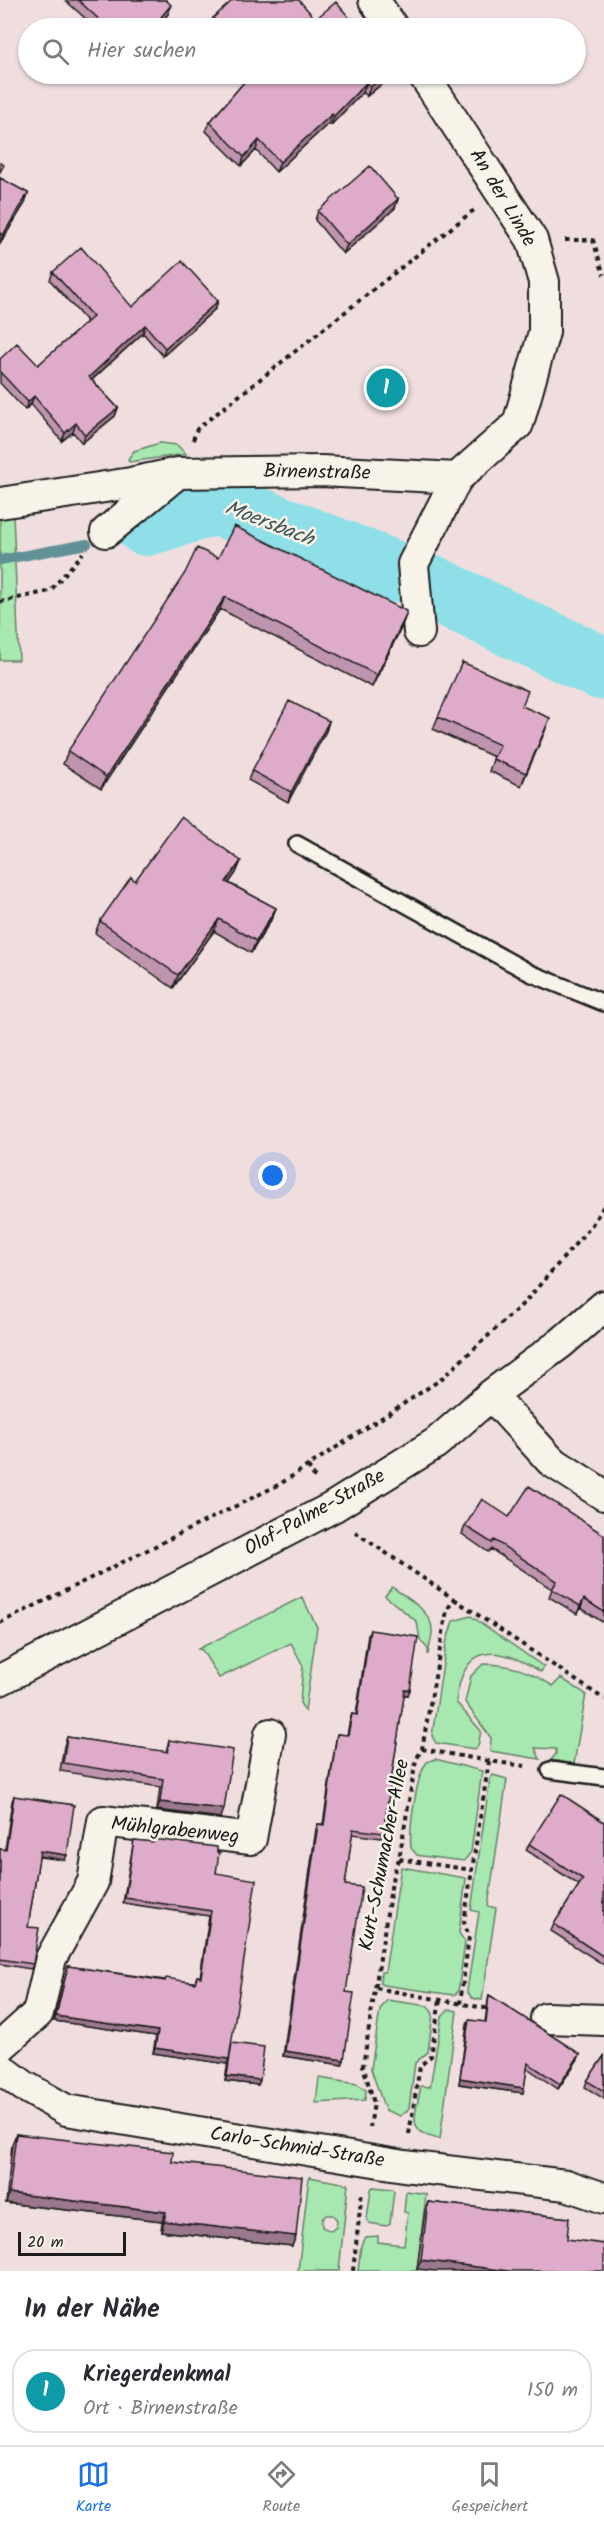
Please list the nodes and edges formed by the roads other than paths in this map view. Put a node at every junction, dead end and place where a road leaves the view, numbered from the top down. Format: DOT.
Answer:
graph roads {
  1 [pos="374,0"];
  2 [pos="386,18"];
  3 [pos="430,84"];
  4 [pos="178,473"];
  5 [pos="457,478"];
  6 [pos="0,503"];
  7 [pos="106,532"];
  8 [pos="419,632"];
  9 [pos="297,844"];
  10 [pos="604,1003"];
  11 [pos="604,1306"];
  12 [pos="491,1395"];
  13 [pos="604,1495"];
  14 [pos="0,1680"];
  15 [pos="270,1734"];
  16 [pos="550,1770"];
  17 [pos="604,1777"];
  18 [pos="546,2018"];
  19 [pos="604,2020"];
  20 [pos="0,2047"];
  21 [pos="0,2068"];
  22 [pos="604,2198"];
  1 -- 2 [label="street"];
  3 -- 5 [label="street, An der Linde"];
  4 -- 5 [label="street, Birnenstraße"];
  4 -- 6 [label="street, Birnenstraße"];
  4 -- 7 [label="street"];
  5 -- 8 [label="street"];
  9 -- 10 [label="lane"];
  11 -- 12 [label="street, Olof-Palme-Straße"];
  12 -- 13 [label="street"];
  12 -- 14 [label="street, Olof-Palme-Straße"];
  15 -- 20 [label="street, Mühlgrabenweg"];
  16 -- 17 [label="lane"];
  18 -- 19 [label="street"];
  21 -- 22 [label="street, Carlo-Schmid-Straße"];
}
